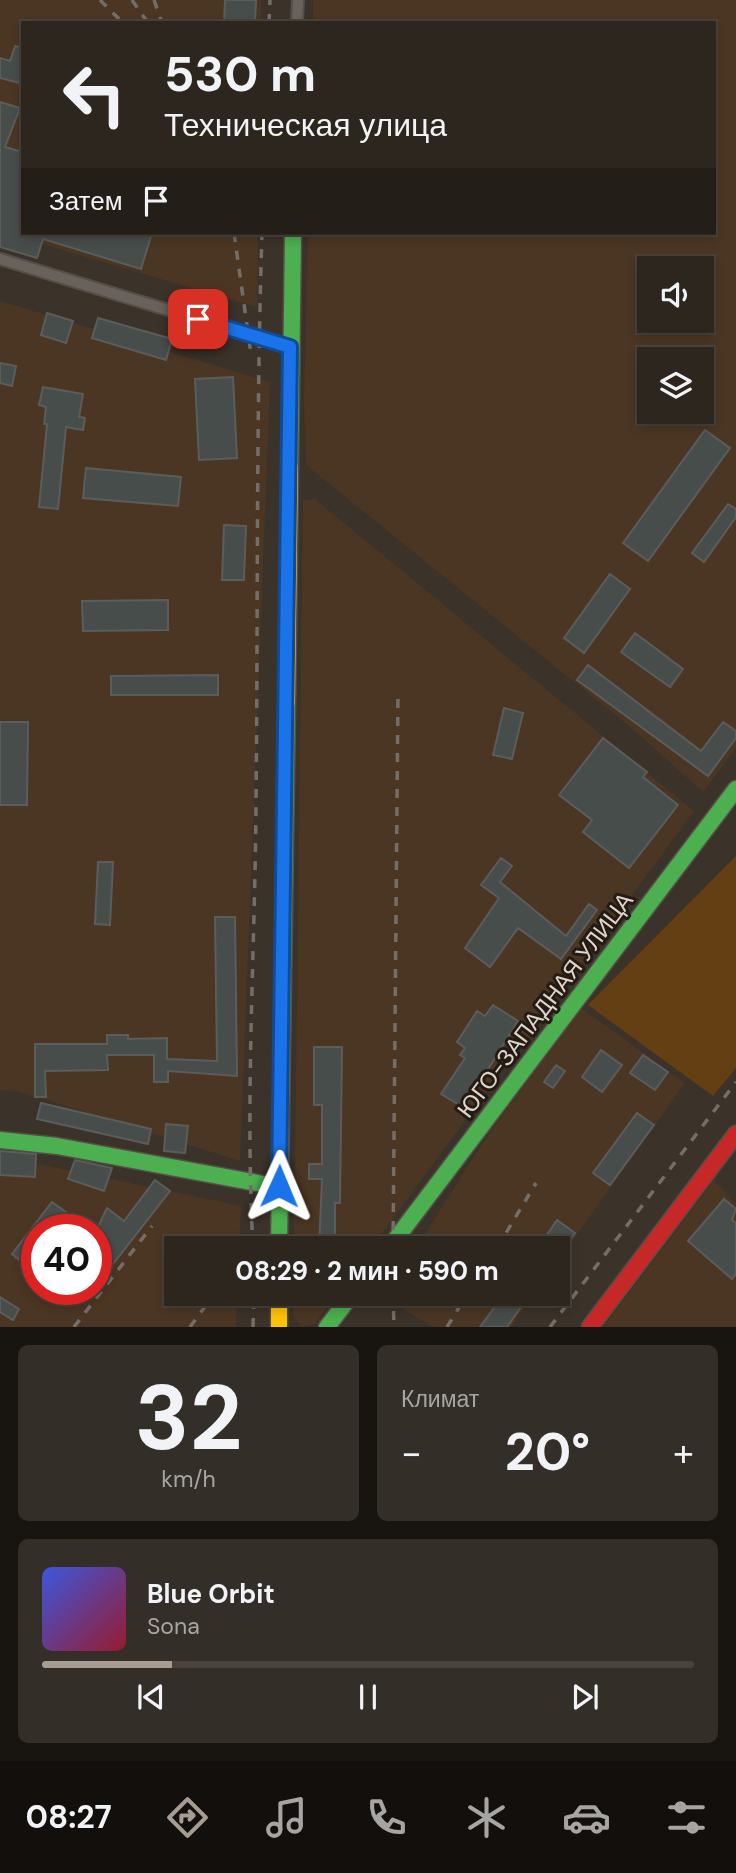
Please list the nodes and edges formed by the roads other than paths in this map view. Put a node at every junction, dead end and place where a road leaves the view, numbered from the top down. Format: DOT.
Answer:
graph roads {
  1 [pos="298,0"];
  2 [pos="298,21"];
  3 [pos="293,235"];
  4 [pos="0,259"];
  5 [pos="290,347"];
  6 [pos="736,789"];
  7 [pos="736,1134"];
  8 [pos="0,1140"];
  9 [pos="279,1186"];
  10 [pos="279,1236"];
  11 [pos="398,1236"];
  12 [pos="343,1306"];
  13 [pos="327,1327"];
  14 [pos="590,1327"];
  1 -- 2 [label="street"];
  3 -- 5 [label="street"];
  4 -- 5 [label="street"];
  5 -- 9 [label="street"];
  6 -- 11 [label="street, ЮГО-ЗАПАДНАЯ УЛИЦА"];
  7 -- 14 [label="street"];
  8 -- 9 [label="street"];
  9 -- 10 [label="street"];
  12 -- 13 [label="street"];
}
